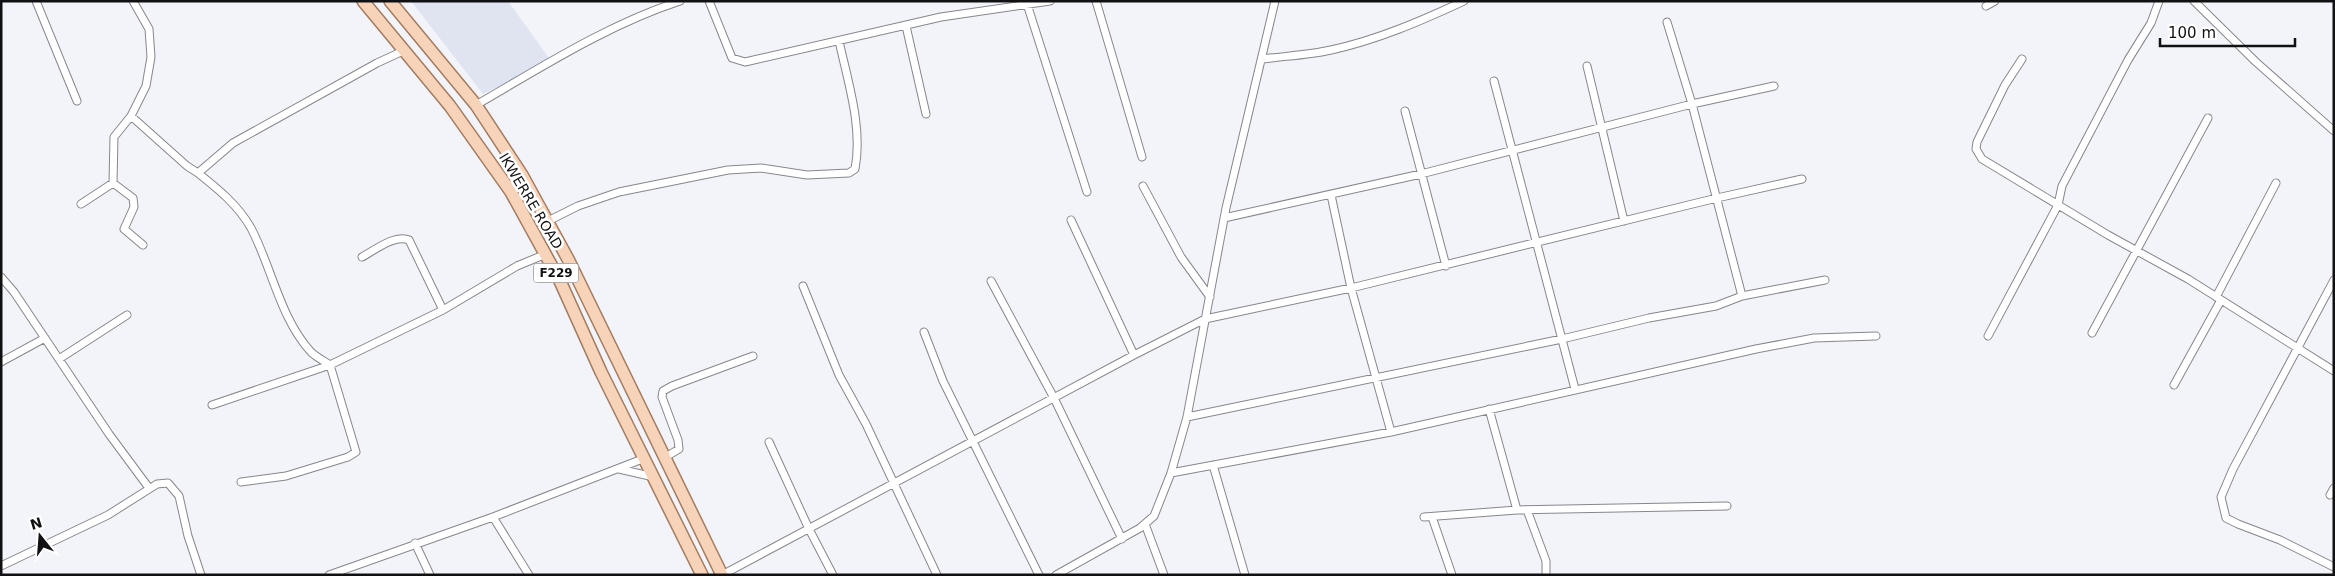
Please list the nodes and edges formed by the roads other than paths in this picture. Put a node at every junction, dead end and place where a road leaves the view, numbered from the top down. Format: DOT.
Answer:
graph roads {
  1 [pos="36,1"];
  2 [pos="133,1"];
  3 [pos="363,1"];
  4 [pos="390,1"];
  5 [pos="680,1"];
  6 [pos="709,1"];
  7 [pos="1050,1"];
  8 [pos="1096,1"];
  9 [pos="1275,1"];
  10 [pos="1464,1"];
  11 [pos="1994,1"];
  12 [pos="2159,1"];
  13 [pos="2194,1"];
  14 [pos="1027,4"];
  15 [pos="1986,6"];
  16 [pos="1667,22"];
  17 [pos="906,26"];
  18 [pos="839,41"];
  19 [pos="403,51"];
  20 [pos="1263,59"];
  21 [pos="2022,59"];
  22 [pos="1587,66"];
  23 [pos="1494,81"];
  24 [pos="1774,86"];
  25 [pos="77,101"];
  26 [pos="1692,104"];
  27 [pos="476,105"];
  28 [pos="1405,111"];
  29 [pos="926,114"];
  30 [pos="131,116"];
  31 [pos="2208,118"];
  32 [pos="1601,128"];
  33 [pos="2334,131"];
  34 [pos="1511,150"];
  35 [pos="1142,157"];
  36 [pos="198,173"];
  37 [pos="1421,174"];
  38 [pos="1802,180"];
  39 [pos="114,183"];
  40 [pos="2276,183"];
  41 [pos="1143,186"];
  42 [pos="1087,192"];
  43 [pos="1331,195"];
  44 [pos="1717,198"];
  45 [pos="80,204"];
  46 [pos="2058,205"];
  47 [pos="1224,218"];
  48 [pos="1071,220"];
  49 [pos="1624,220"];
  50 [pos="548,221"];
  51 [pos="1536,243"];
  52 [pos="143,245"];
  53 [pos="2138,250"];
  54 [pos="546,254"];
  55 [pos="362,257"];
  56 [pos="1446,266"];
  57 [pos="1,277"];
  58 [pos="1825,280"];
  59 [pos="2334,280"];
  60 [pos="991,281"];
  61 [pos="803,286"];
  62 [pos="1351,288"];
  63 [pos="1742,296"];
  64 [pos="1210,297"];
  65 [pos="2219,299"];
  66 [pos="444,310"];
  67 [pos="127,315"];
  68 [pos="1205,319"];
  69 [pos="924,332"];
  70 [pos="2092,332"];
  71 [pos="1876,336"];
  72 [pos="1988,336"];
  73 [pos="45,338"];
  74 [pos="1562,339"];
  75 [pos="2297,350"];
  76 [pos="1134,355"];
  77 [pos="753,356"];
  78 [pos="59,359"];
  79 [pos="1,362"];
  80 [pos="330,365"];
  81 [pos="2334,371"];
  82 [pos="1375,378"];
  83 [pos="2174,385"];
  84 [pos="1575,389"];
  85 [pos="1054,398"];
  86 [pos="212,405"];
  87 [pos="1489,409"];
  88 [pos="1187,417"];
  89 [pos="1392,432"];
  90 [pos="769,442"];
  91 [pos="974,442"];
  92 [pos="645,458"];
  93 [pos="664,458"];
  94 [pos="1213,465"];
  95 [pos="619,469"];
  96 [pos="1171,473"];
  97 [pos="654,477"];
  98 [pos="241,482"];
  99 [pos="894,482"];
  100 [pos="149,488"];
  101 [pos="1728,506"];
  102 [pos="1517,510"];
  103 [pos="1527,510"];
  104 [pos="493,517"];
  105 [pos="1145,524"];
  106 [pos="808,529"];
  107 [pos="1122,539"];
  108 [pos="415,544"];
  109 [pos="1,566"];
  110 [pos="2334,567"];
  111 [pos="201,575"];
  112 [pos="330,575"];
  113 [pos="430,575"];
  114 [pos="529,575"];
  115 [pos="702,575"];
  116 [pos="722,575"];
  117 [pos="833,575"];
  118 [pos="937,575"];
  119 [pos="1039,575"];
  120 [pos="1056,575"];
  121 [pos="1164,575"];
  122 [pos="1245,575"];
  123 [pos="1452,575"];
  124 [pos="1546,575"];
  1 -- 25 [label="street"];
  2 -- 30 [label="street"];
  3 -- 19 [label="main road, IKWERRE ROAD / F229"];
  4 -- 27 [label="main road, F229"];
  5 -- 27 [label="street"];
  6 -- 18 [label="street"];
  7 -- 14 [label="street"];
  8 -- 35 [label="street"];
  9 -- 20 [label="street"];
  10 -- 20 [label="street"];
  11 -- 15 [label="street"];
  12 -- 46 [label="street"];
  13 -- 33 [label="street"];
  14 -- 17 [label="street"];
  14 -- 42 [label="street"];
  16 -- 26 [label="street"];
  17 -- 18 [label="street"];
  17 -- 29 [label="street"];
  18 -- 50 [label="street"];
  19 -- 36 [label="street"];
  19 -- 54 [label="main road, IKWERRE ROAD / F229"];
  20 -- 47 [label="street"];
  21 -- 46 [label="street"];
  22 -- 32 [label="street"];
  23 -- 34 [label="street"];
  24 -- 26 [label="street"];
  26 -- 32 [label="street"];
  26 -- 44 [label="street"];
  27 -- 50 [label="main road, F229"];
  28 -- 37 [label="street"];
  30 -- 36 [label="street"];
  30 -- 39 [label="street"];
  31 -- 53 [label="street"];
  32 -- 34 [label="street"];
  32 -- 49 [label="street"];
  34 -- 37 [label="street"];
  34 -- 51 [label="street"];
  36 -- 80 [label="street"];
  37 -- 43 [label="street"];
  37 -- 56 [label="street"];
  38 -- 44 [label="street"];
  39 -- 45 [label="street"];
  39 -- 52 [label="street"];
  40 -- 65 [label="street"];
  41 -- 64 [label="street"];
  43 -- 47 [label="street"];
  43 -- 62 [label="street"];
  44 -- 49 [label="street"];
  44 -- 63 [label="street"];
  46 -- 53 [label="street"];
  46 -- 72 [label="street"];
  47 -- 64 [label="street"];
  48 -- 76 [label="street"];
  49 -- 51 [label="street"];
  50 -- 93 [label="main road, F229"];
  51 -- 56 [label="street"];
  51 -- 74 [label="street"];
  53 -- 65 [label="street"];
  53 -- 70 [label="street"];
  54 -- 66 [label="street"];
  54 -- 92 [label="main road, IKWERRE ROAD / F229"];
  55 -- 66 [label="street"];
  56 -- 62 [label="street"];
  57 -- 73 [label="street"];
  58 -- 63 [label="street"];
  59 -- 75 [label="street"];
  60 -- 85 [label="street"];
  61 -- 99 [label="street"];
  62 -- 68 [label="street"];
  62 -- 82 [label="street"];
  63 -- 74 [label="street"];
  64 -- 68 [label="street"];
  65 -- 75 [label="street"];
  65 -- 83 [label="street"];
  66 -- 80 [label="street"];
  67 -- 78 [label="street"];
  68 -- 76 [label="street"];
  68 -- 88 [label="street"];
  69 -- 91 [label="street"];
  71 -- 84 [label="street"];
  73 -- 78 [label="street"];
  73 -- 79 [label="street"];
  74 -- 82 [label="street"];
  74 -- 84 [label="street"];
  75 -- 81 [label="street"];
  75 -- 110 [label="street"];
  76 -- 85 [label="street"];
  77 -- 93 [label="street"];
  78 -- 100 [label="street"];
  80 -- 86 [label="street"];
  80 -- 98 [label="street"];
  82 -- 88 [label="street"];
  82 -- 89 [label="street"];
  84 -- 87 [label="street"];
  85 -- 91 [label="street"];
  85 -- 107 [label="street"];
  87 -- 89 [label="street"];
  87 -- 102 [label="street"];
  88 -- 96 [label="street"];
  89 -- 94 [label="street"];
  90 -- 106 [label="street"];
  91 -- 99 [label="street"];
  91 -- 119 [label="street"];
  92 -- 95 [label="street"];
  92 -- 97 [label="main road, IKWERRE ROAD / F229"];
  92 -- 116 [label="main road"];
  93 -- 116 [label="main road, F229"];
  94 -- 96 [label="street"];
  94 -- 122 [label="street"];
  95 -- 97 [label="street"];
  95 -- 104 [label="street"];
  96 -- 105 [label="street"];
  97 -- 115 [label="main road, IKWERRE ROAD / F229"];
  99 -- 106 [label="street"];
  99 -- 118 [label="street"];
  100 -- 109 [label="street"];
  100 -- 111 [label="street"];
  101 -- 103 [label="street"];
  102 -- 103 [label="street"];
  102 -- 123 [label="street"];
  103 -- 124 [label="street"];
  104 -- 108 [label="street"];
  104 -- 114 [label="street"];
  105 -- 107 [label="street"];
  105 -- 121 [label="street"];
  106 -- 116 [label="street"];
  106 -- 117 [label="street"];
  107 -- 120 [label="street"];
  108 -- 112 [label="street"];
  108 -- 113 [label="street"];
}
